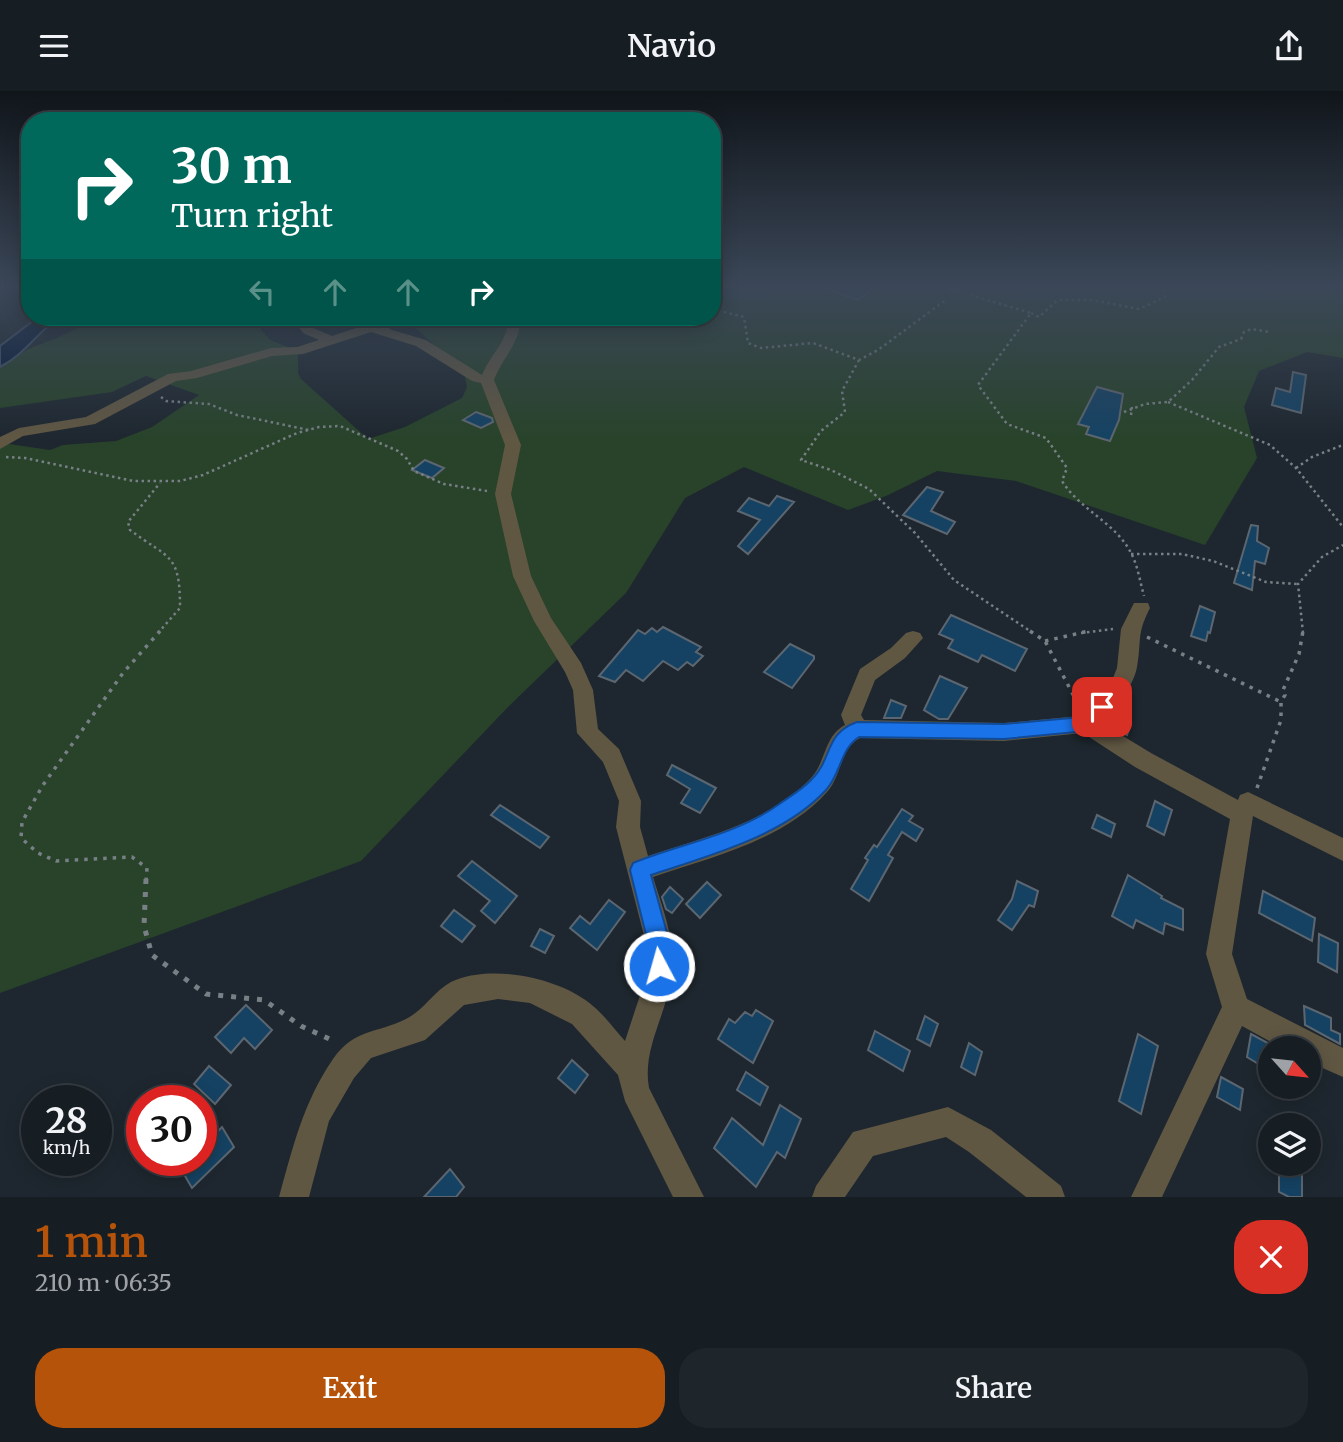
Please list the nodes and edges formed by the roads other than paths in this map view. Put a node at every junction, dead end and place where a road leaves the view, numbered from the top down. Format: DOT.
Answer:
graph roads {
  1 [pos="325,338"];
  2 [pos="338,338"];
  3 [pos="406,338"];
  4 [pos="513,338"];
  5 [pos="330,340"];
  6 [pos="495,360"];
  7 [pos="466,371"];
  8 [pos="487,380"];
  9 [pos="0,444"];
  10 [pos="1141,608"];
  11 [pos="913,638"];
  12 [pos="1086,724"];
  13 [pos="857,729"];
  14 [pos="1248,801"];
  15 [pos="1343,850"];
  16 [pos="640,870"];
  17 [pos="1236,1008"];
  18 [pos="1343,1063"];
  19 [pos="631,1068"];
  20 [pos="294,1197"];
  21 [pos="690,1197"];
  22 [pos="827,1197"];
  23 [pos="1049,1197"];
  24 [pos="1146,1197"];
  1 -- 5 [label="street"];
  2 -- 5 [label="street"];
  3 -- 7 [label="street"];
  4 -- 6 [label="street"];
  5 -- 9 [label="street"];
  6 -- 7 [label="street"];
  6 -- 8 [label="street"];
  7 -- 8 [label="street"];
  8 -- 16 [label="street"];
  10 -- 12 [label="street"];
  11 -- 13 [label="street"];
  12 -- 13 [label="street"];
  12 -- 17 [label="street"];
  13 -- 16 [label="street"];
  14 -- 15 [label="street"];
  16 -- 19 [label="street"];
  17 -- 18 [label="street"];
  17 -- 24 [label="street"];
  19 -- 20 [label="street"];
  19 -- 21 [label="street"];
  22 -- 23 [label="street"];
}
